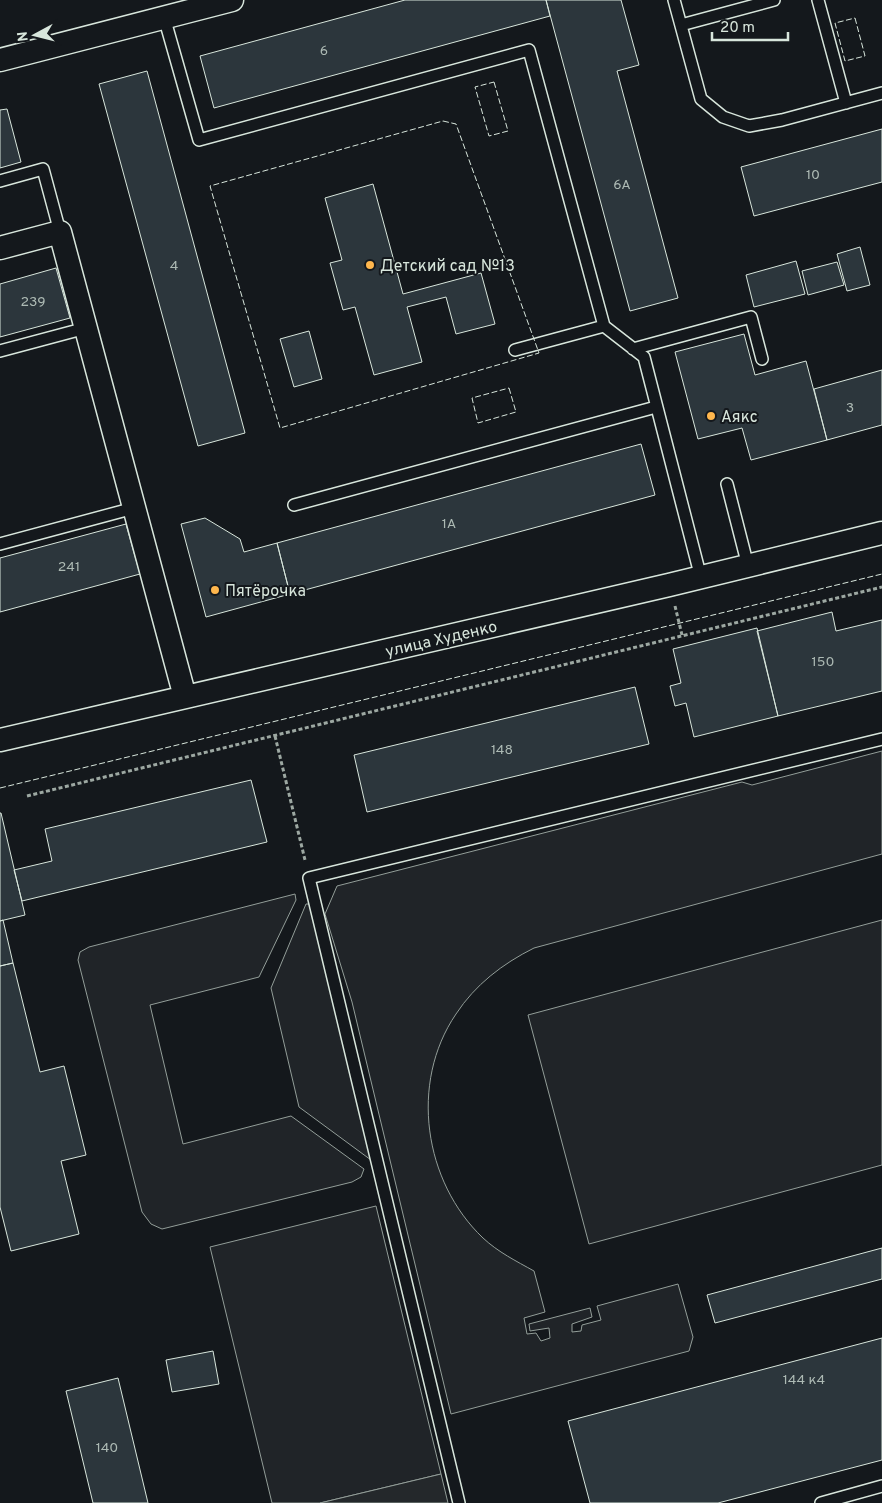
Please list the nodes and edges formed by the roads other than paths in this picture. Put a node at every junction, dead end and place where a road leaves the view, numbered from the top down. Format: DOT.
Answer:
graph roads {
  1 [pos="232,0"];
  2 [pos="674,0"];
  3 [pos="774,0"];
  4 [pos="818,0"];
  5 [pos="164,17"];
  6 [pos="680,25"];
  7 [pos="0,60"];
  8 [pos="882,93"];
  9 [pos="846,102"];
  10 [pos="0,181"];
  11 [pos="60,232"];
  12 [pos="0,248"];
  13 [pos="604,326"];
  14 [pos="86,328"];
  15 [pos="633,349"];
  16 [pos="515,350"];
  17 [pos="0,351"];
  18 [pos="762,359"];
  19 [pos="656,406"];
  20 [pos="728,484"];
  21 [pos="294,505"];
  22 [pos="134,508"];
  23 [pos="882,533"];
  24 [pos="0,544"];
  25 [pos="748,566"];
  26 [pos="701,578"];
  27 [pos="185,697"];
  28 [pos="882,739"];
  29 [pos="0,740"];
  30 [pos="882,1486"];
  31 [pos="459,1503"];
  32 [pos="821,1503"];
  1 -- 5 [label="street"];
  2 -- 6 [label="lane"];
  3 -- 6 [label="lane"];
  4 -- 9 [label="lane"];
  5 -- 7 [label="street"];
  5 -- 13 [label="lane"];
  6 -- 9 [label="lane"];
  8 -- 9 [label="lane"];
  10 -- 11 [label="lane"];
  11 -- 12 [label="street"];
  11 -- 14 [label="street"];
  13 -- 15 [label="lane"];
  13 -- 16 [label="lane"];
  14 -- 17 [label="lane"];
  14 -- 22 [label="street"];
  15 -- 18 [label="lane"];
  15 -- 19 [label="lane"];
  19 -- 21 [label="lane"];
  19 -- 26 [label="lane"];
  20 -- 25 [label="lane"];
  22 -- 24 [label="lane"];
  22 -- 27 [label="street"];
  23 -- 25 [label="street, улица Худенко"];
  25 -- 26 [label="street, улица Худенко"];
  26 -- 27 [label="street, улица Худенко"];
  27 -- 29 [label="street, улица Худенко"];
  28 -- 31 [label="lane"];
  30 -- 32 [label="lane"];
}
